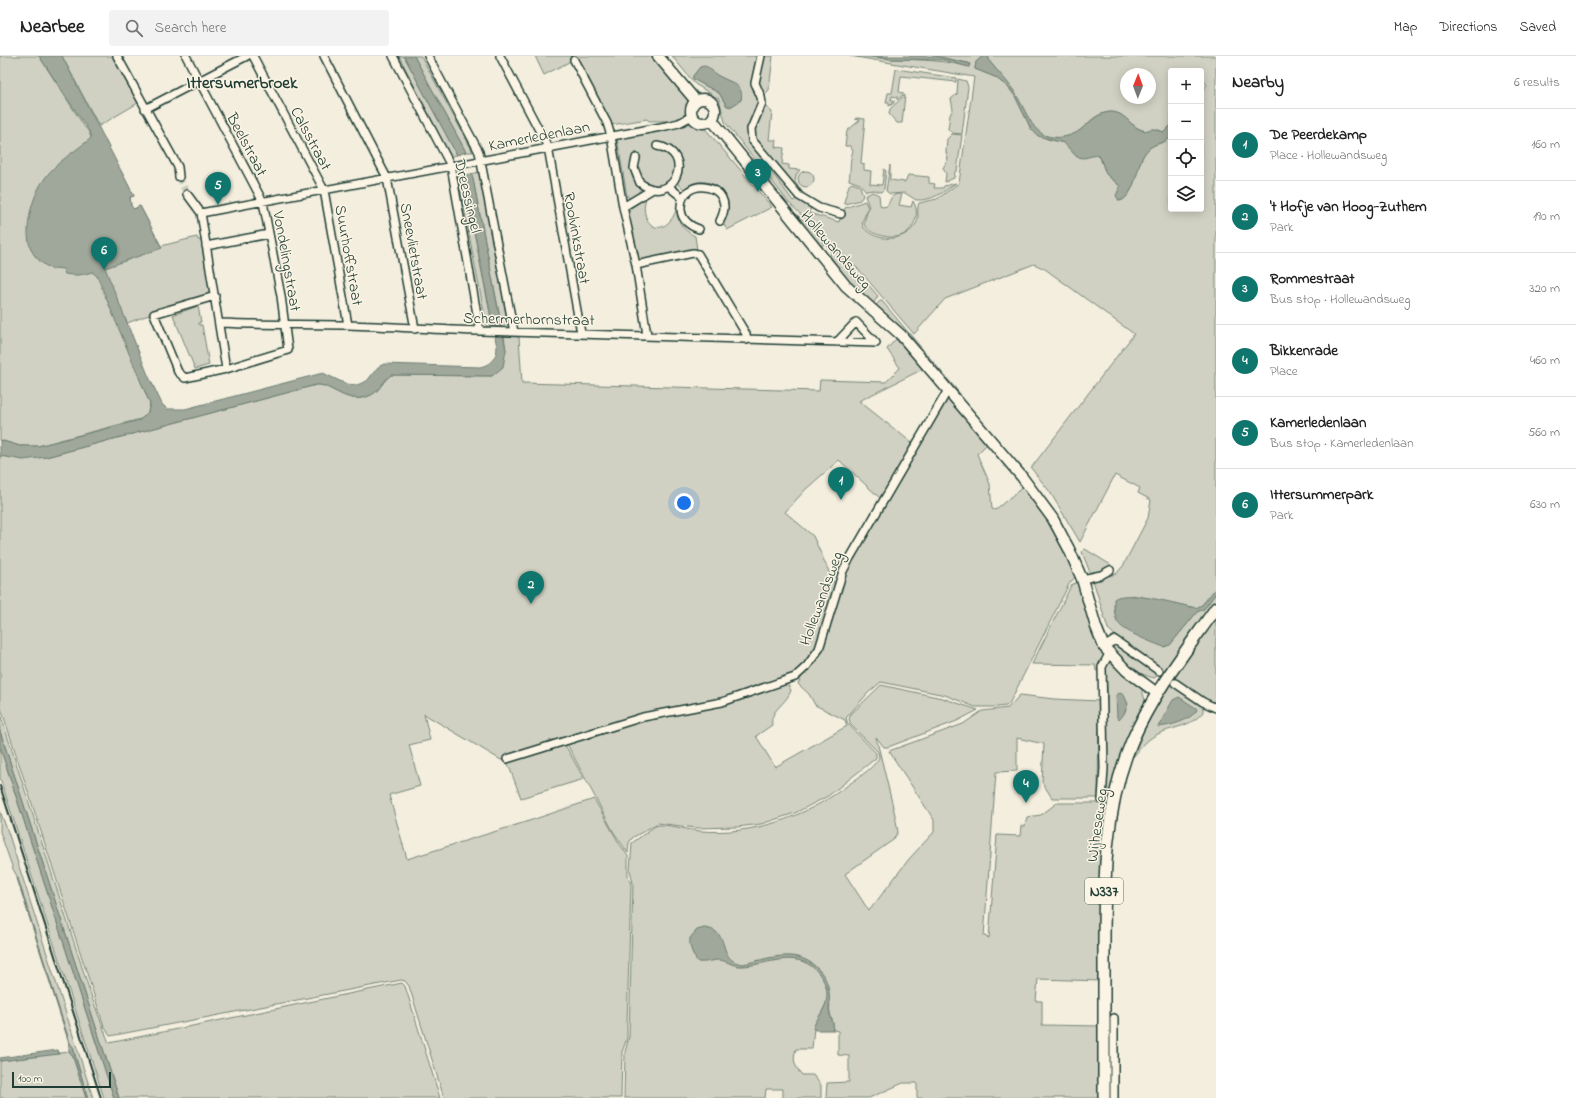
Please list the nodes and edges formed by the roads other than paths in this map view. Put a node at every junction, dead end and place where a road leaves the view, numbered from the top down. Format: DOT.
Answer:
graph roads {
  1 [pos="117,56"];
  2 [pos="186,56"];
  3 [pos="247,56"];
  4 [pos="253,56"];
  5 [pos="324,56"];
  6 [pos="393,56"];
  7 [pos="428,56"];
  8 [pos="500,56"];
  9 [pos="658,56"];
  10 [pos="761,56"];
  11 [pos="574,60"];
  12 [pos="199,80"];
  13 [pos="696,101"];
  14 [pos="145,109"];
  15 [pos="692,116"];
  16 [pos="712,120"];
  17 [pos="611,136"];
  18 [pos="657,146"];
  19 [pos="548,147"];
  20 [pos="636,158"];
  21 [pos="480,160"];
  22 [pos="451,166"];
  23 [pos="179,177"];
  24 [pos="387,178"];
  25 [pos="668,186"];
  26 [pos="324,190"];
  27 [pos="653,190"];
  28 [pos="187,194"];
  29 [pos="683,198"];
  30 [pos="263,202"];
  31 [pos="623,207"];
  32 [pos="201,214"];
  33 [pos="841,214"];
  34 [pos="720,221"];
  35 [pos="700,229"];
  36 [pos="269,234"];
  37 [pos="206,246"];
  38 [pos="636,264"];
  39 [pos="215,296"];
  40 [pos="220,323"];
  41 [pos="348,325"];
  42 [pos="286,326"];
  43 [pos="415,329"];
  44 [pos="480,331"];
  45 [pos="514,332"];
  46 [pos="581,333"];
  47 [pos="647,335"];
  48 [pos="747,340"];
  49 [pos="837,342"];
  50 [pos="226,369"];
  51 [pos="948,390"];
  52 [pos="1110,570"];
  53 [pos="1082,579"];
  54 [pos="1216,608"];
  55 [pos="1107,651"];
  56 [pos="1158,671"];
  57 [pos="1175,683"];
  58 [pos="1157,693"];
  59 [pos="1216,708"];
  60 [pos="507,759"];
  61 [pos="1102,800"];
  62 [pos="1114,1018"];
  63 [pos="1104,1098"];
  64 [pos="1114,1098"];
  1 -- 14 [label="street"];
  2 -- 12 [label="street, Beelstraat"];
  3 -- 12 [label="street"];
  4 -- 26 [label="street, Calsstraat"];
  5 -- 24 [label="street, Sneevlietstraat"];
  6 -- 22 [label="street, Dreessingel"];
  7 -- 21 [label="street, Dreessingel"];
  8 -- 19 [label="street, Roolvinkstraat"];
  9 -- 13 [label="main road"];
  10 -- 33 [label="street, Hollewandsweg"];
  11 -- 17 [label="street"];
  12 -- 14 [label="street"];
  12 -- 30 [label="street, Beelstraat"];
  13 -- 15 [label="main road"];
  13 -- 16 [label="main road"];
  14 -- 23 [label="street"];
  15 -- 16 [label="main road"];
  15 -- 17 [label="street, Kamerledenlaan"];
  16 -- 51 [label="main road, Hollewandsweg"];
  17 -- 19 [label="street, Kamerledenlaan"];
  17 -- 31 [label="street"];
  18 -- 25 [label="street"];
  19 -- 21 [label="street, Kamerledenlaan"];
  19 -- 46 [label="street, Roolvinkstraat"];
  20 -- 27 [label="street"];
  21 -- 22 [label="street, Kamerledenlaan"];
  21 -- 45 [label="street, Dreessingel"];
  22 -- 24 [label="street, Kamerledenlaan"];
  22 -- 44 [label="street, Dreessingel"];
  24 -- 26 [label="street, Kamerledenlaan"];
  24 -- 43 [label="street, Sneevlietstraat"];
  25 -- 27 [label="street"];
  25 -- 29 [label="street"];
  26 -- 30 [label="street, Kamerledenlaan"];
  26 -- 41 [label="street, Suurhoffstraat"];
  27 -- 31 [label="street"];
  28 -- 32 [label="street"];
  29 -- 34 [label="street"];
  29 -- 35 [label="street"];
  30 -- 32 [label="street, Kamerledenlaan"];
  30 -- 36 [label="street, Vondelingstraat"];
  31 -- 38 [label="street"];
  32 -- 37 [label="street"];
  36 -- 37 [label="street"];
  36 -- 42 [label="street, Vondelingstraat"];
  37 -- 39 [label="street"];
  38 -- 47 [label="street"];
  38 -- 48 [label="street"];
  39 -- 40 [label="street"];
  39 -- 50 [label="street"];
  40 -- 42 [label="street, Schermerhornstraat"];
  40 -- 50 [label="street"];
  41 -- 42 [label="street, Schermerhornstraat"];
  41 -- 43 [label="street, Schermerhornstraat"];
  42 -- 50 [label="street, Vondelingstraat"];
  43 -- 44 [label="street, Schermerhornstraat"];
  44 -- 45 [label="street, Schermerhornstraat"];
  45 -- 46 [label="street, Schermerhornstraat"];
  46 -- 47 [label="street, Schermerhornstraat"];
  47 -- 48 [label="street, Schermerhornstraat"];
  48 -- 49 [label="street, Schermerhornstraat"];
  49 -- 49 [label="street, Schermerhornstraat"];
  51 -- 53 [label="main road, Hollewandsweg"];
  51 -- 60 [label="street, Hollewandsweg"];
  52 -- 53 [label="street"];
  53 -- 55 [label="main road, Hollewandsweg"];
  54 -- 58 [label="main road, Wijheseweg / N337"];
  55 -- 56 [label="street"];
  55 -- 58 [label="main road, Hollewandsweg"];
  55 -- 61 [label="street"];
  57 -- 59 [label="street"];
  58 -- 63 [label="main road, Wijheseweg / N337"];
  62 -- 64 [label="street"];
}
